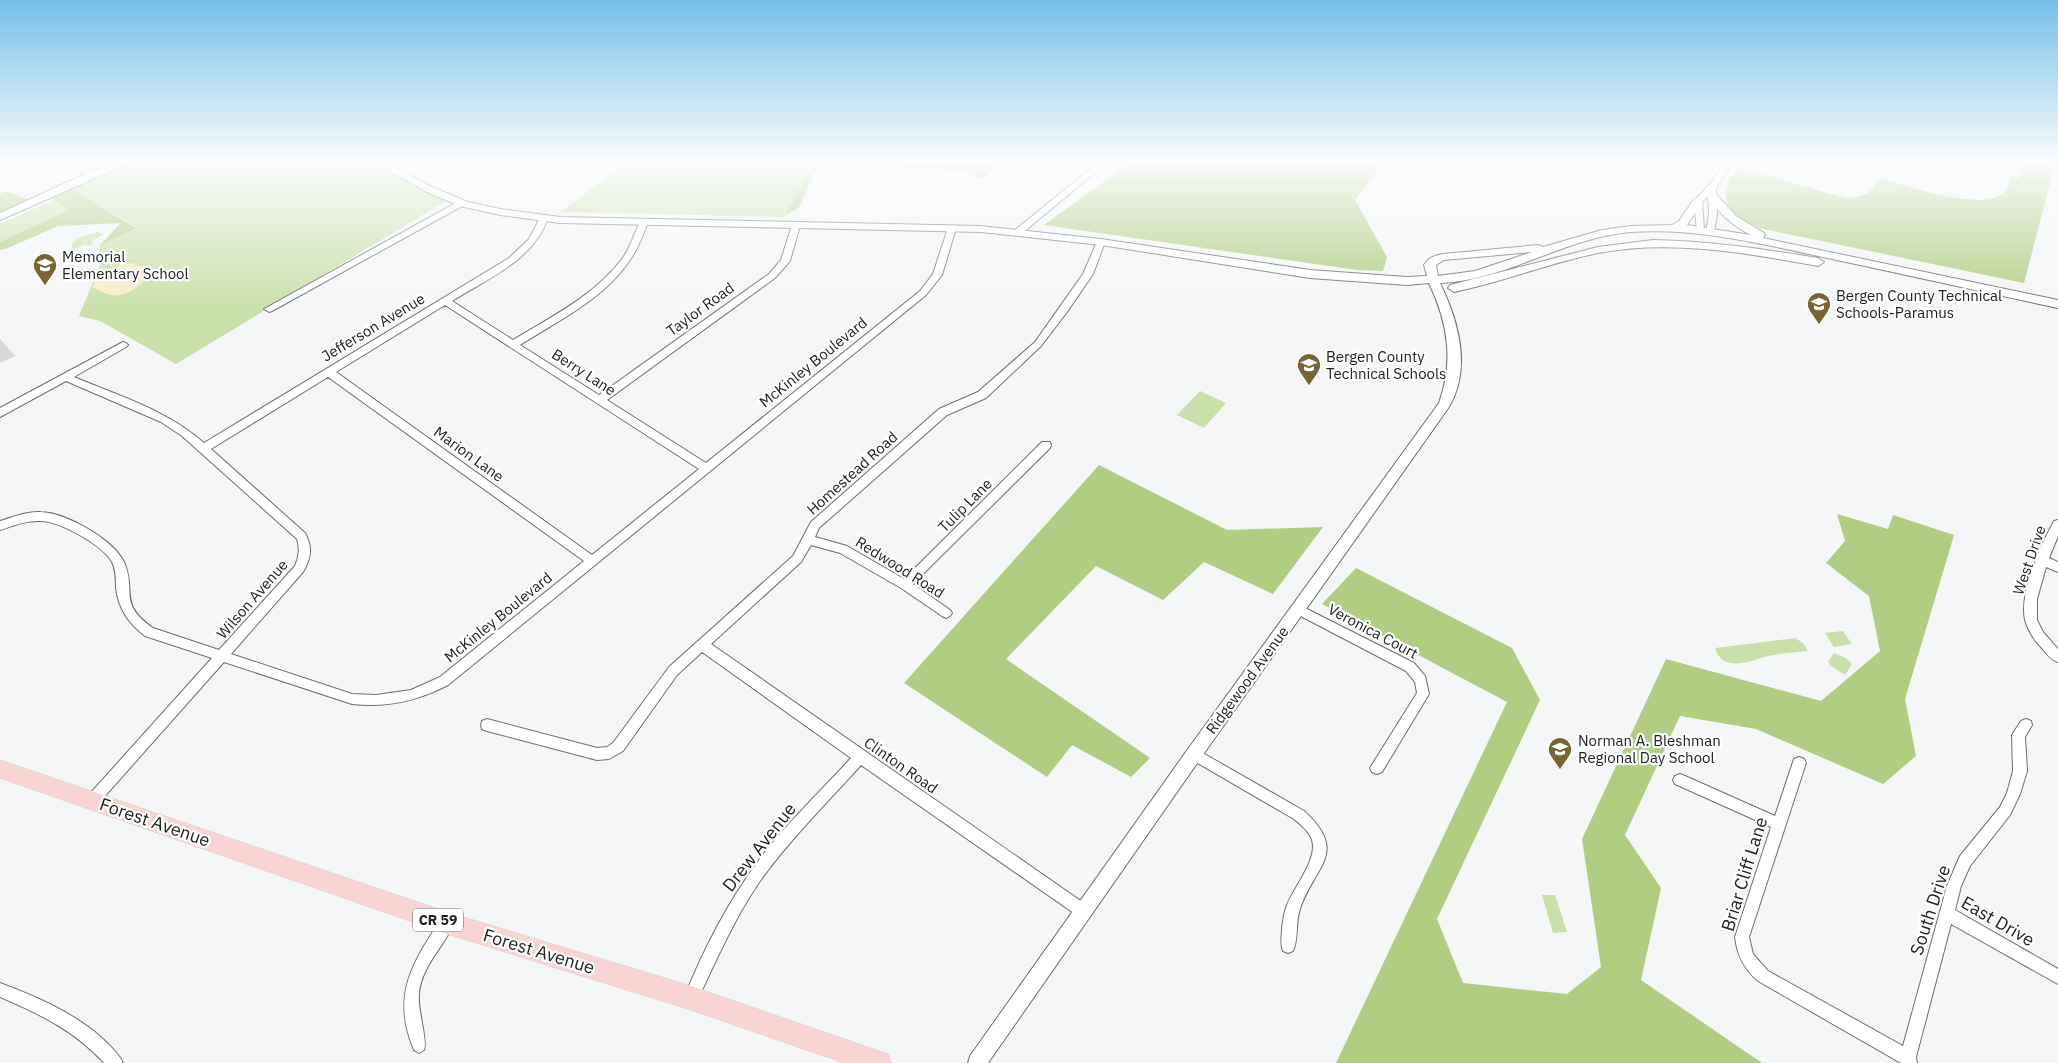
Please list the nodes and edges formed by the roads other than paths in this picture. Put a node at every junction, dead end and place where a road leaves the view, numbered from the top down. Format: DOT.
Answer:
graph roads {
  1 [pos="14,211"];
  2 [pos="447,211"];
  3 [pos="493,211"];
  4 [pos="1044,211"];
  5 [pos="1691,211"];
  6 [pos="1700,211"];
  7 [pos="1713,211"];
  8 [pos="1723,211"];
  9 [pos="0,217"];
  10 [pos="544,218"];
  11 [pos="644,222"];
  12 [pos="796,225"];
  13 [pos="952,228"];
  14 [pos="1674,228"];
  15 [pos="1705,231"];
  16 [pos="1018,232"];
  17 [pos="1101,242"];
  18 [pos="1561,244"];
  19 [pos="1791,248"];
  20 [pos="1556,262"];
  21 [pos="1889,274"];
  22 [pos="1944,280"];
  23 [pos="1443,285"];
  24 [pos="444,301"];
  25 [pos="2058,304"];
  26 [pos="269,309"];
  27 [pos="123,345"];
  28 [pos="513,345"];
  29 [pos="329,372"];
  30 [pos="66,377"];
  31 [pos="600,400"];
  32 [pos="0,413"];
  33 [pos="1046,445"];
  34 [pos="204,448"];
  35 [pos="706,468"];
  36 [pos="2058,524"];
  37 [pos="0,526"];
  38 [pos="808,540"];
  39 [pos="592,561"];
  40 [pos="2043,561"];
  41 [pos="2058,567"];
  42 [pos="905,585"];
  43 [pos="1297,610"];
  44 [pos="946,613"];
  45 [pos="702,645"];
  46 [pos="221,656"];
  47 [pos="2058,657"];
  48 [pos="487,724"];
  49 [pos="2026,725"];
  50 [pos="1194,754"];
  51 [pos="860,757"];
  52 [pos="1799,763"];
  53 [pos="1377,768"];
  54 [pos="0,769"];
  55 [pos="1680,780"];
  56 [pos="92,801"];
  57 [pos="1779,824"];
  58 [pos="1083,910"];
  59 [pos="1946,913"];
  60 [pos="447,923"];
  61 [pos="1288,946"];
  62 [pos="2058,977"];
  63 [pos="0,990"];
  64 [pos="690,998"];
  65 [pos="419,1045"];
  66 [pos="1908,1060"];
  67 [pos="115,1063"];
  68 [pos="879,1063"];
  69 [pos="977,1063"];
  1 -- 9 [label="street"];
  2 -- 26 [label="street"];
  3 -- 10 [label="street"];
  4 -- 16 [label="street"];
  5 -- 14 [label="street"];
  6 -- 15 [label="street"];
  7 -- 15 [label="street"];
  8 -- 19 [label="street"];
  10 -- 11 [label="street"];
  10 -- 24 [label="street, Jefferson Avenue"];
  11 -- 12 [label="street"];
  11 -- 28 [label="street"];
  12 -- 13 [label="street"];
  12 -- 31 [label="street, Taylor Road"];
  13 -- 16 [label="street"];
  13 -- 35 [label="street, McKinley Boulevard"];
  14 -- 15 [label="street"];
  14 -- 18 [label="street"];
  15 -- 19 [label="street"];
  15 -- 20 [label="street"];
  15 -- 21 [label="street"];
  16 -- 17 [label="street"];
  17 -- 23 [label="street"];
  17 -- 38 [label="street, Homestead Road"];
  18 -- 23 [label="street"];
  18 -- 23 [label="street"];
  19 -- 22 [label="street"];
  20 -- 21 [label="street"];
  20 -- 23 [label="street"];
  21 -- 22 [label="street"];
  22 -- 25 [label="street"];
  23 -- 43 [label="street, Ridgewood Avenue"];
  24 -- 28 [label="street, Berry Lane"];
  24 -- 29 [label="street, Jefferson Avenue"];
  27 -- 30 [label="street"];
  28 -- 31 [label="street, Berry Lane"];
  29 -- 34 [label="street, Jefferson Avenue"];
  29 -- 39 [label="street, Marion Lane"];
  30 -- 32 [label="street"];
  30 -- 34 [label="street, Wilson Avenue"];
  31 -- 35 [label="street, Berry Lane"];
  33 -- 42 [label="street, Tulip Lane"];
  34 -- 46 [label="street, Wilson Avenue"];
  35 -- 39 [label="street, McKinley Boulevard"];
  36 -- 40 [label="street, West Drive"];
  37 -- 46 [label="street, McKinley Boulevard"];
  38 -- 42 [label="street, Redwood Road"];
  38 -- 45 [label="street, Homestead Road"];
  39 -- 46 [label="street, McKinley Boulevard"];
  40 -- 41 [label="street"];
  40 -- 47 [label="street, West Drive"];
  42 -- 44 [label="street, Redwood Road"];
  43 -- 50 [label="street, Ridgewood Avenue"];
  43 -- 53 [label="street, Veronica Court"];
  45 -- 48 [label="street, Homestead Road"];
  45 -- 51 [label="street, Clinton Road"];
  46 -- 56 [label="street, Wilson Avenue"];
  49 -- 59 [label="street, South Drive"];
  50 -- 58 [label="street, Ridgewood Avenue"];
  50 -- 61 [label="street"];
  51 -- 58 [label="street, Clinton Road"];
  51 -- 64 [label="street, Drew Avenue"];
  52 -- 57 [label="street, Briar Cliff Lane"];
  54 -- 56 [label="main road, Forest Avenue / CR 59"];
  55 -- 57 [label="street"];
  56 -- 60 [label="main road, Forest Avenue / CR 59"];
  57 -- 66 [label="street, Briar Cliff Lane"];
  58 -- 69 [label="street, Ridgewood Avenue"];
  59 -- 62 [label="street, East Drive"];
  59 -- 66 [label="street, South Drive"];
  60 -- 64 [label="main road, Forest Avenue / CR 59"];
  60 -- 65 [label="street"];
  63 -- 67 [label="street"];
  64 -- 68 [label="main road, Forest Avenue / CR 59"];
}
